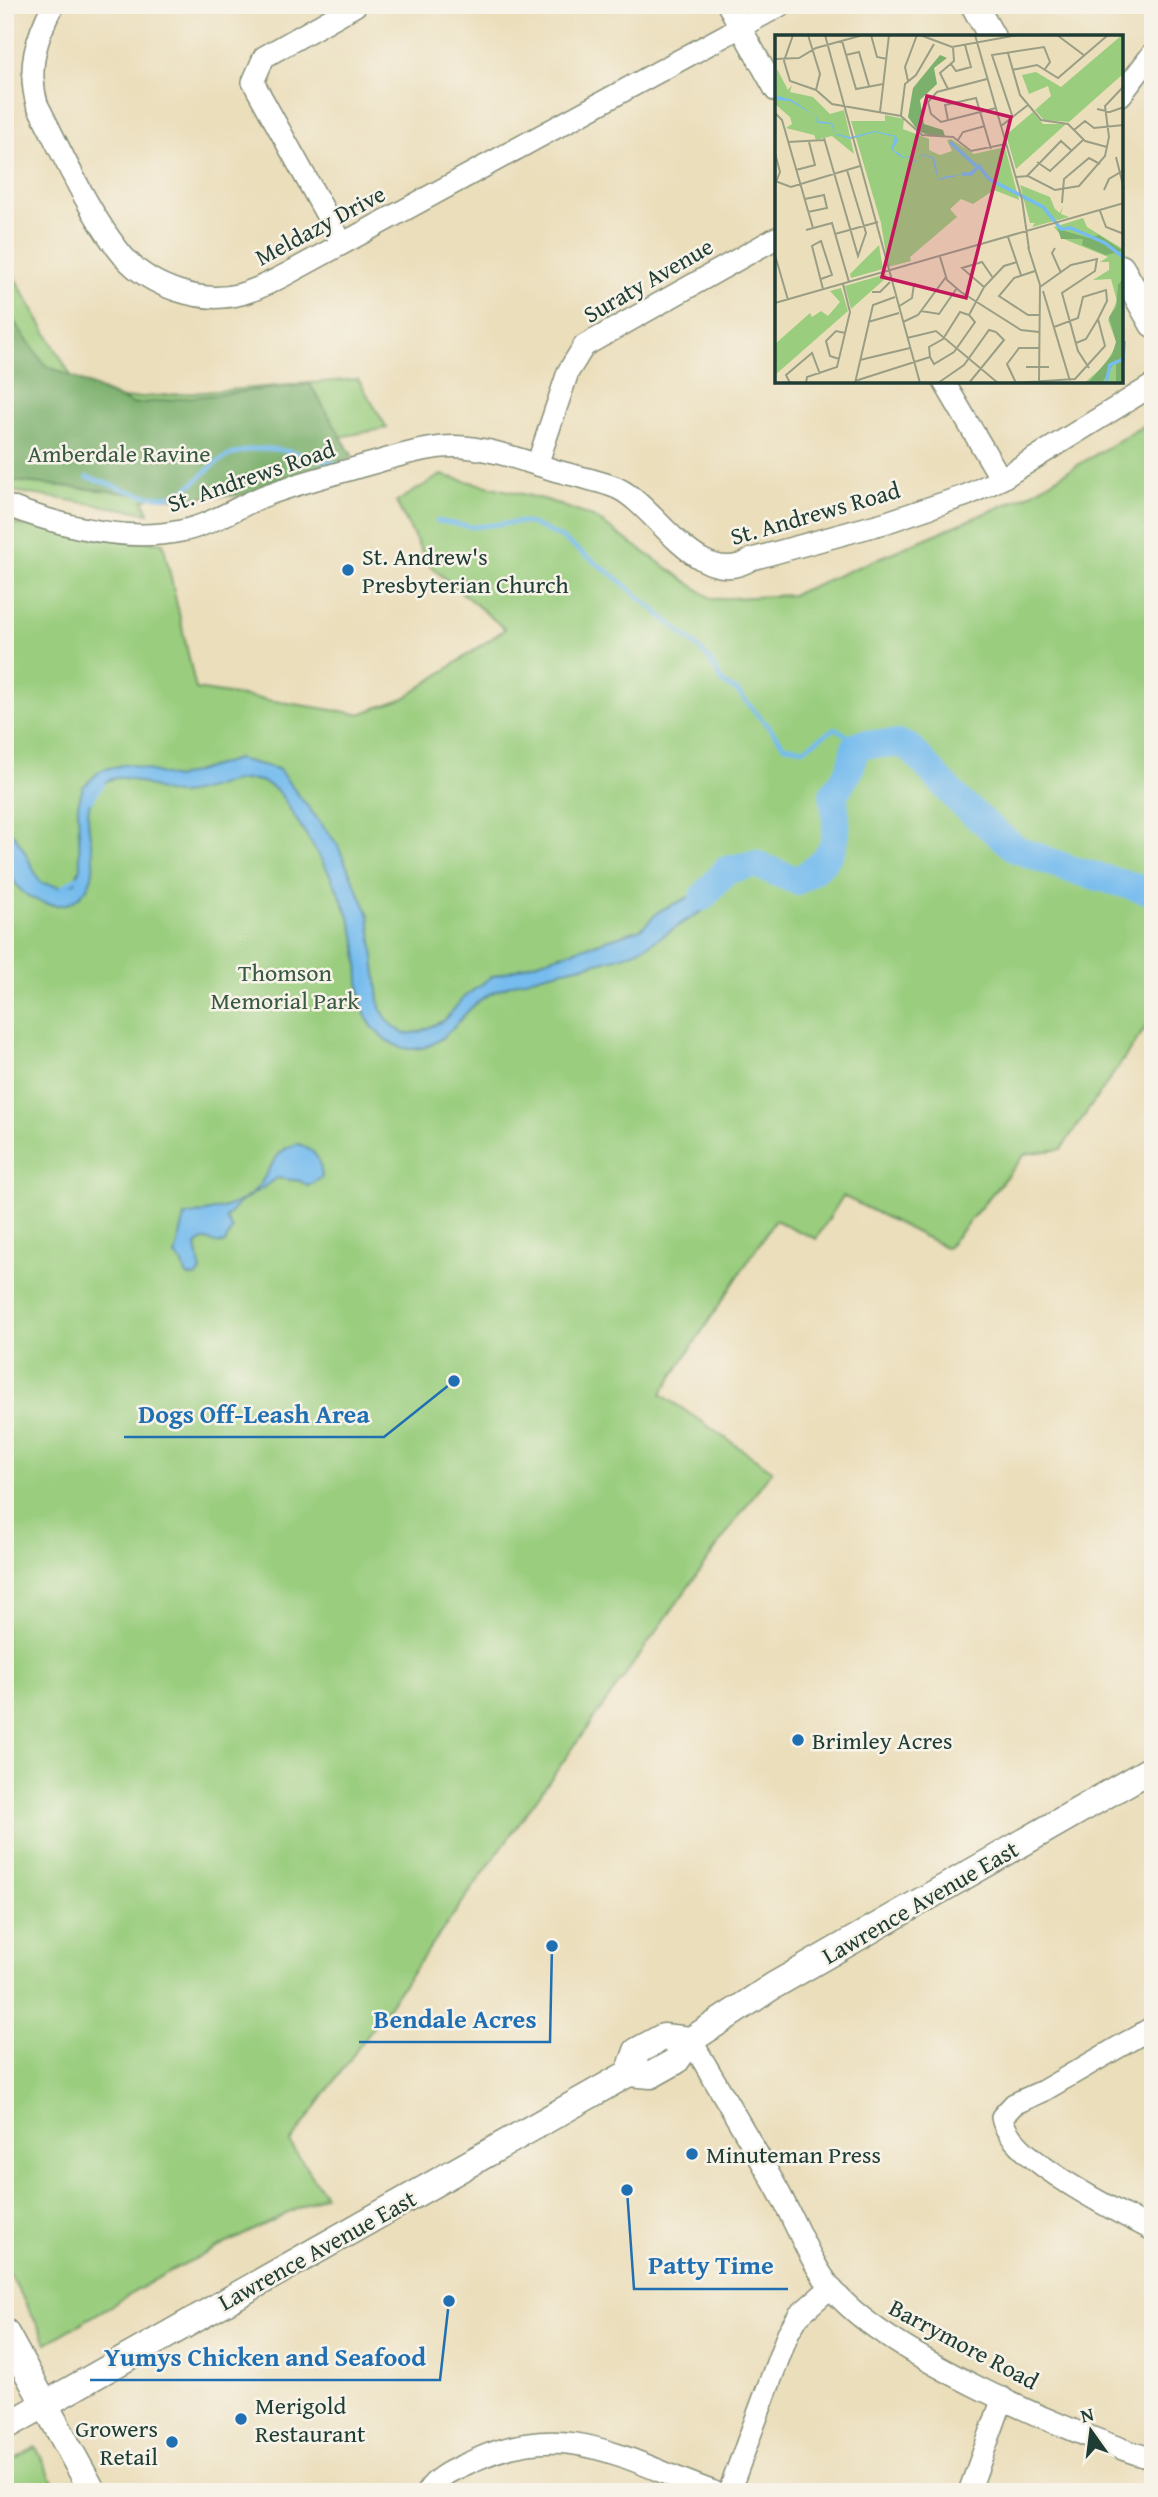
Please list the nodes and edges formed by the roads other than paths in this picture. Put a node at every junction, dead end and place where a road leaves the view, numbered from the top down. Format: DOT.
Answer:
graph roads {
  1 [pos="53,5"];
  2 [pos="355,5"];
  3 [pos="728,5"];
  4 [pos="781,5"];
  5 [pos="974,5"];
  6 [pos="740,27"];
  7 [pos="991,35"];
  8 [pos="1153,53"];
  9 [pos="775,89"];
  10 [pos="1123,92"];
  11 [pos="775,239"];
  12 [pos="342,243"];
  13 [pos="1123,272"];
  14 [pos="1153,324"];
  15 [pos="945,383"];
  16 [pos="1153,385"];
  17 [pos="537,465"];
  18 [pos="1001,479"];
  19 [pos="5,505"];
  20 [pos="1153,1768"];
  21 [pos="1153,2027"];
  22 [pos="691,2040"];
  23 [pos="1153,2230"];
  24 [pos="830,2288"];
  25 [pos="5,2332"];
  26 [pos="1003,2398"];
  27 [pos="44,2405"];
  28 [pos="5,2427"];
  29 [pos="1153,2459"];
  30 [pos="93,2492"];
  31 [pos="427,2492"];
  32 [pos="714,2492"];
  33 [pos="729,2492"];
  34 [pos="969,2492"];
  1 -- 12 [label="street, Meldazy Drive"];
  2 -- 12 [label="street"];
  3 -- 6 [label="street"];
  4 -- 6 [label="street, Meldazy Drive"];
  5 -- 7 [label="main road"];
  6 -- 9 [label="street"];
  6 -- 12 [label="street, Meldazy Drive"];
  8 -- 10 [label="street"];
  11 -- 17 [label="street, Suraty Avenue"];
  13 -- 14 [label="main road"];
  15 -- 18 [label="street"];
  16 -- 18 [label="street, St. Andrews Road"];
  17 -- 18 [label="street, St. Andrews Road"];
  17 -- 19 [label="street, St. Andrews Road"];
  20 -- 22 [label="main road, Lawrence Avenue East"];
  21 -- 23 [label="street"];
  22 -- 24 [label="street, Barrymore Road"];
  22 -- 27 [label="main road, Lawrence Avenue East"];
  24 -- 26 [label="street, Barrymore Road"];
  24 -- 33 [label="street"];
  25 -- 27 [label="main road"];
  26 -- 29 [label="street, Barrymore Road"];
  26 -- 34 [label="street"];
  27 -- 28 [label="main road, Lawrence Avenue East"];
  27 -- 30 [label="main road"];
  31 -- 32 [label="street"];
}
